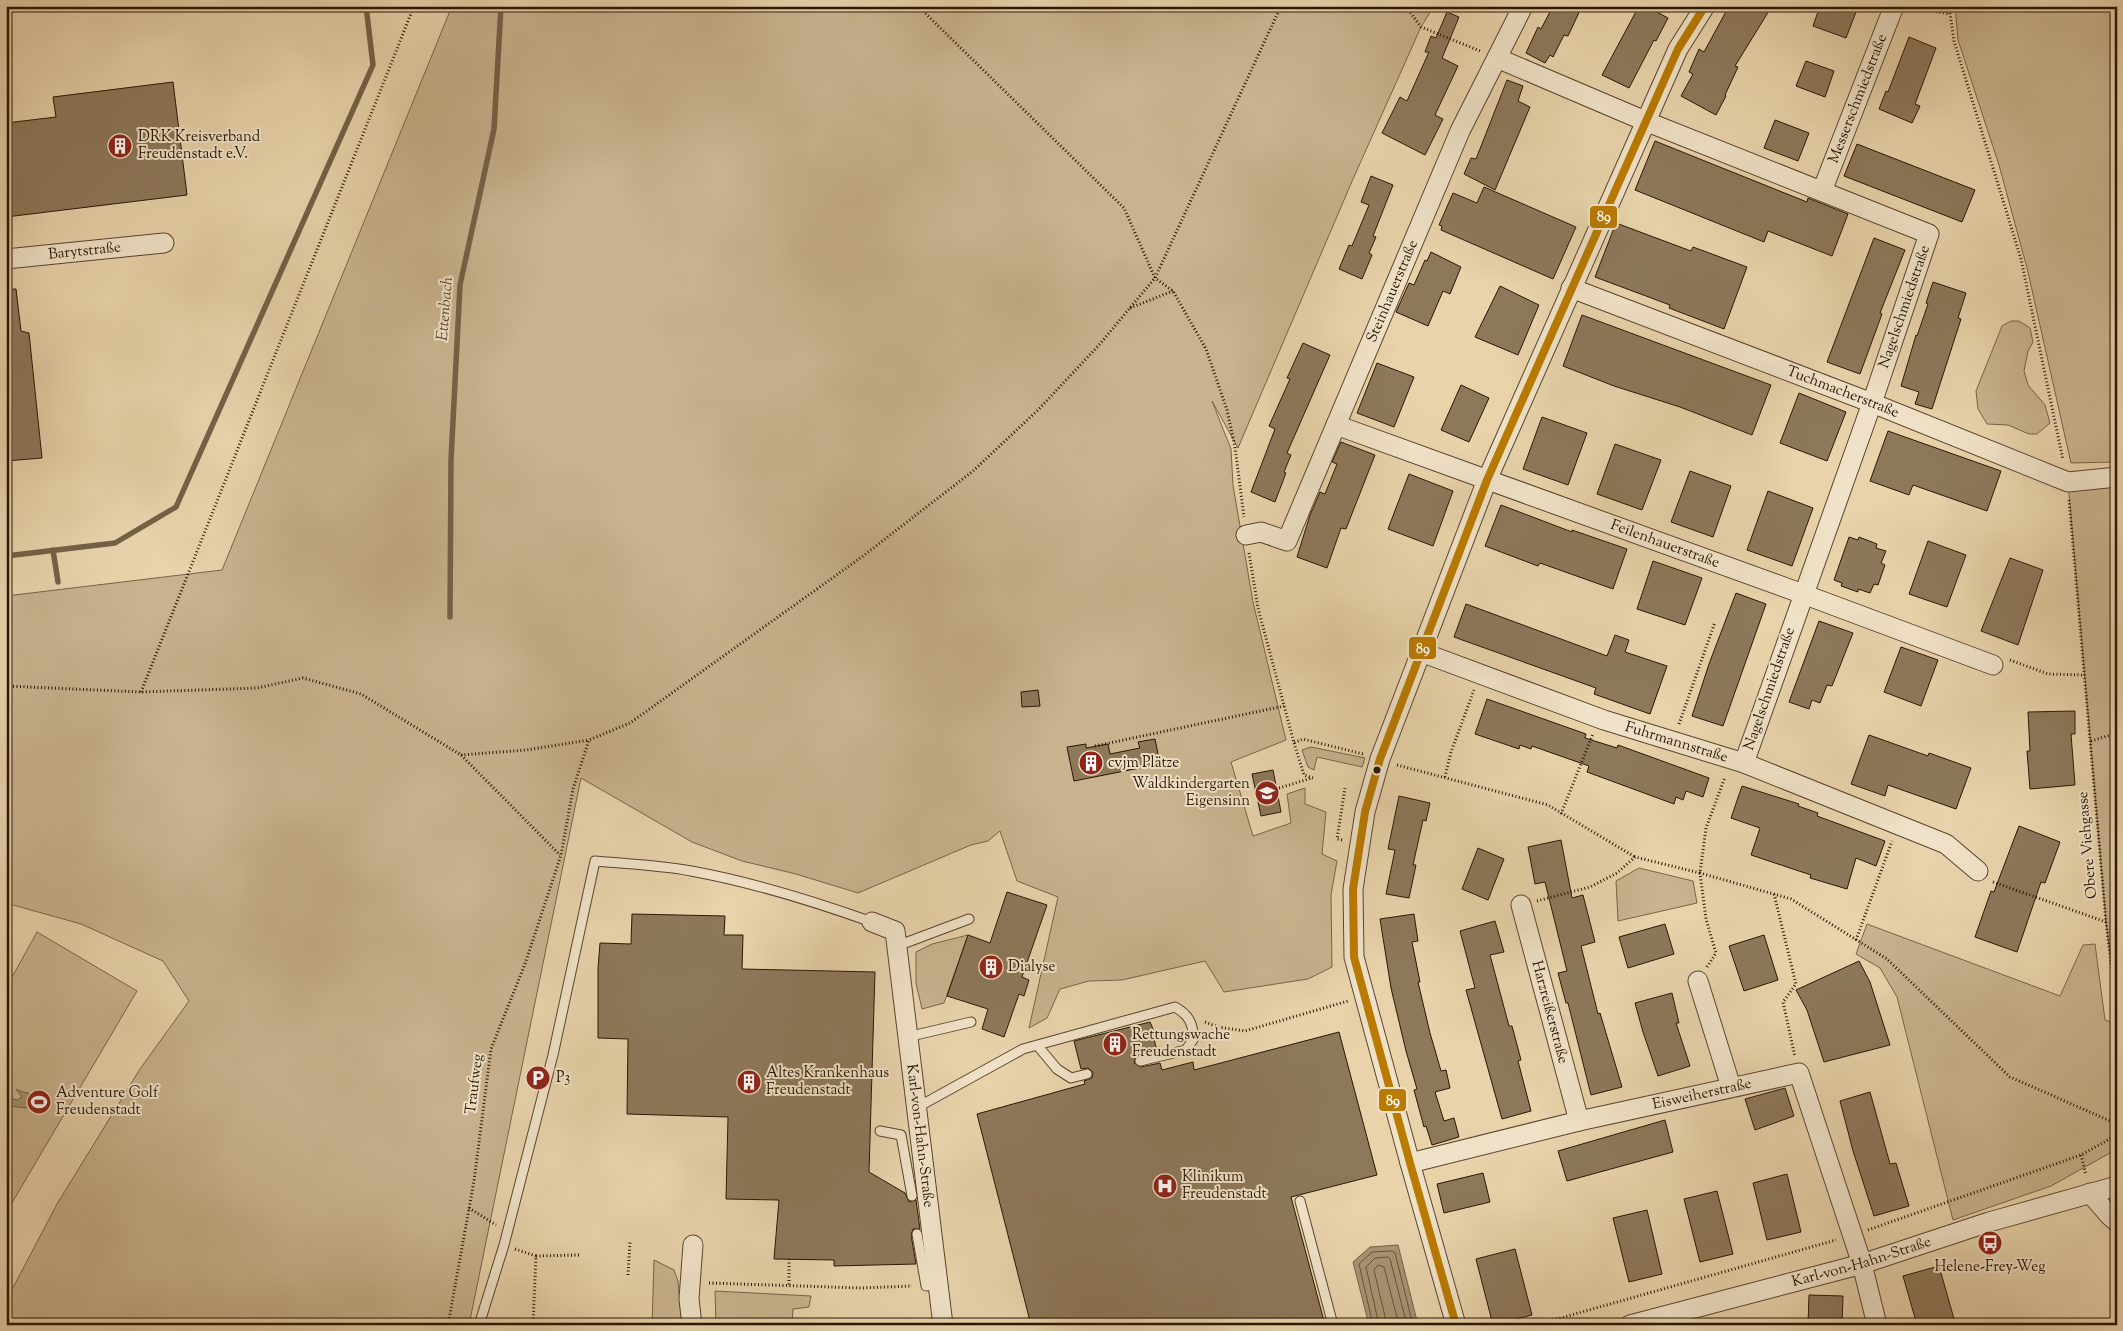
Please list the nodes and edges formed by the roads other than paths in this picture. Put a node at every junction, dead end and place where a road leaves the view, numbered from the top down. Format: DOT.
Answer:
graph roads {
  1 [pos="1523,6"];
  2 [pos="1705,6"];
  3 [pos="1894,6"];
  4 [pos="1497,58"];
  5 [pos="1645,121"];
  6 [pos="1822,191"];
  7 [pos="164,242"];
  8 [pos="6,259"];
  9 [pos="1571,288"];
  10 [pos="1872,403"];
  11 [pos="1336,425"];
  12 [pos="2117,477"];
  13 [pos="1487,480"];
  14 [pos="1246,535"];
  15 [pos="1803,594"];
  16 [pos="1421,652"];
  17 [pos="1994,665"];
  18 [pos="1738,762"];
  19 [pos="1978,871"];
  20 [pos="1520,905"];
  21 [pos="969,919"];
  22 [pos="872,922"];
  23 [pos="896,946"];
  24 [pos="1698,981"];
  25 [pos="972,1022"];
  26 [pos="908,1037"];
  27 [pos="1037,1045"];
  28 [pos="1140,1061"];
  29 [pos="1087,1074"];
  30 [pos="1731,1087"];
  31 [pos="916,1109"];
  32 [pos="1579,1121"];
  33 [pos="880,1131"];
  34 [pos="1410,1163"];
  35 [pos="2117,1186"];
  36 [pos="2090,1193"];
  37 [pos="912,1196"];
  38 [pos="1300,1201"];
  39 [pos="2117,1222"];
  40 [pos="917,1234"];
  41 [pos="693,1245"];
  42 [pos="1862,1264"];
  43 [pos="932,1285"];
  44 [pos="479,1325"];
  45 [pos="692,1325"];
  46 [pos="943,1325"];
  47 [pos="1332,1325"];
  48 [pos="1456,1325"];
  49 [pos="1630,1325"];
  50 [pos="1878,1325"];
  1 -- 4 [label="street, Steinhauerstraße"];
  2 -- 5 [label="street"];
  3 -- 6 [label="street, Messerschmiedstraße"];
  4 -- 5 [label="street, Nagelschmiedstraße"];
  4 -- 11 [label="street, Steinhauerstraße"];
  5 -- 6 [label="street, Nagelschmiedstraße"];
  5 -- 9 [label="street"];
  6 -- 10 [label="street, Nagelschmiedstraße"];
  7 -- 8 [label="street, Barytstraße"];
  9 -- 10 [label="street, Tuchmacherstraße"];
  9 -- 13 [label="street"];
  10 -- 12 [label="street, Tuchmacherstraße"];
  10 -- 15 [label="street, Nagelschmiedstraße"];
  11 -- 13 [label="street, Feilenhauerstraße"];
  11 -- 14 [label="street, Steinhauerstraße"];
  13 -- 15 [label="street, Feilenhauerstraße"];
  13 -- 16 [label="street"];
  15 -- 17 [label="street, Feilenhauerstraße"];
  15 -- 18 [label="street, Nagelschmiedstraße"];
  16 -- 18 [label="street, Fuhrmannstraße"];
  16 -- 34 [label="street"];
  18 -- 19 [label="street, Fuhrmannstraße"];
  20 -- 32 [label="street, Harzreißerstraße"];
  21 -- 23 [label="lane"];
  22 -- 23 [label="street, Karl-von-Hahn-Straße"];
  22 -- 44 [label="lane"];
  23 -- 26 [label="street, Karl-von-Hahn-Straße"];
  24 -- 30 [label="street"];
  25 -- 26 [label="lane"];
  26 -- 31 [label="street, Karl-von-Hahn-Straße"];
  27 -- 28 [label="lane"];
  27 -- 29 [label="lane"];
  27 -- 31 [label="lane"];
  30 -- 32 [label="street, Eisweiherstraße"];
  30 -- 42 [label="street, Eisweiherstraße"];
  31 -- 43 [label="street, Karl-von-Hahn-Straße"];
  32 -- 34 [label="street, Eisweiherstraße"];
  33 -- 37 [label="lane"];
  34 -- 48 [label="street"];
  35 -- 36 [label="street, Karl-von-Hahn-Straße"];
  36 -- 39 [label="street"];
  36 -- 42 [label="street, Karl-von-Hahn-Straße"];
  38 -- 47 [label="lane"];
  40 -- 43 [label="lane"];
  41 -- 45 [label="street"];
  42 -- 49 [label="street, Karl-von-Hahn-Straße"];
  42 -- 50 [label="street"];
  43 -- 46 [label="street, Karl-von-Hahn-Straße"];
}
